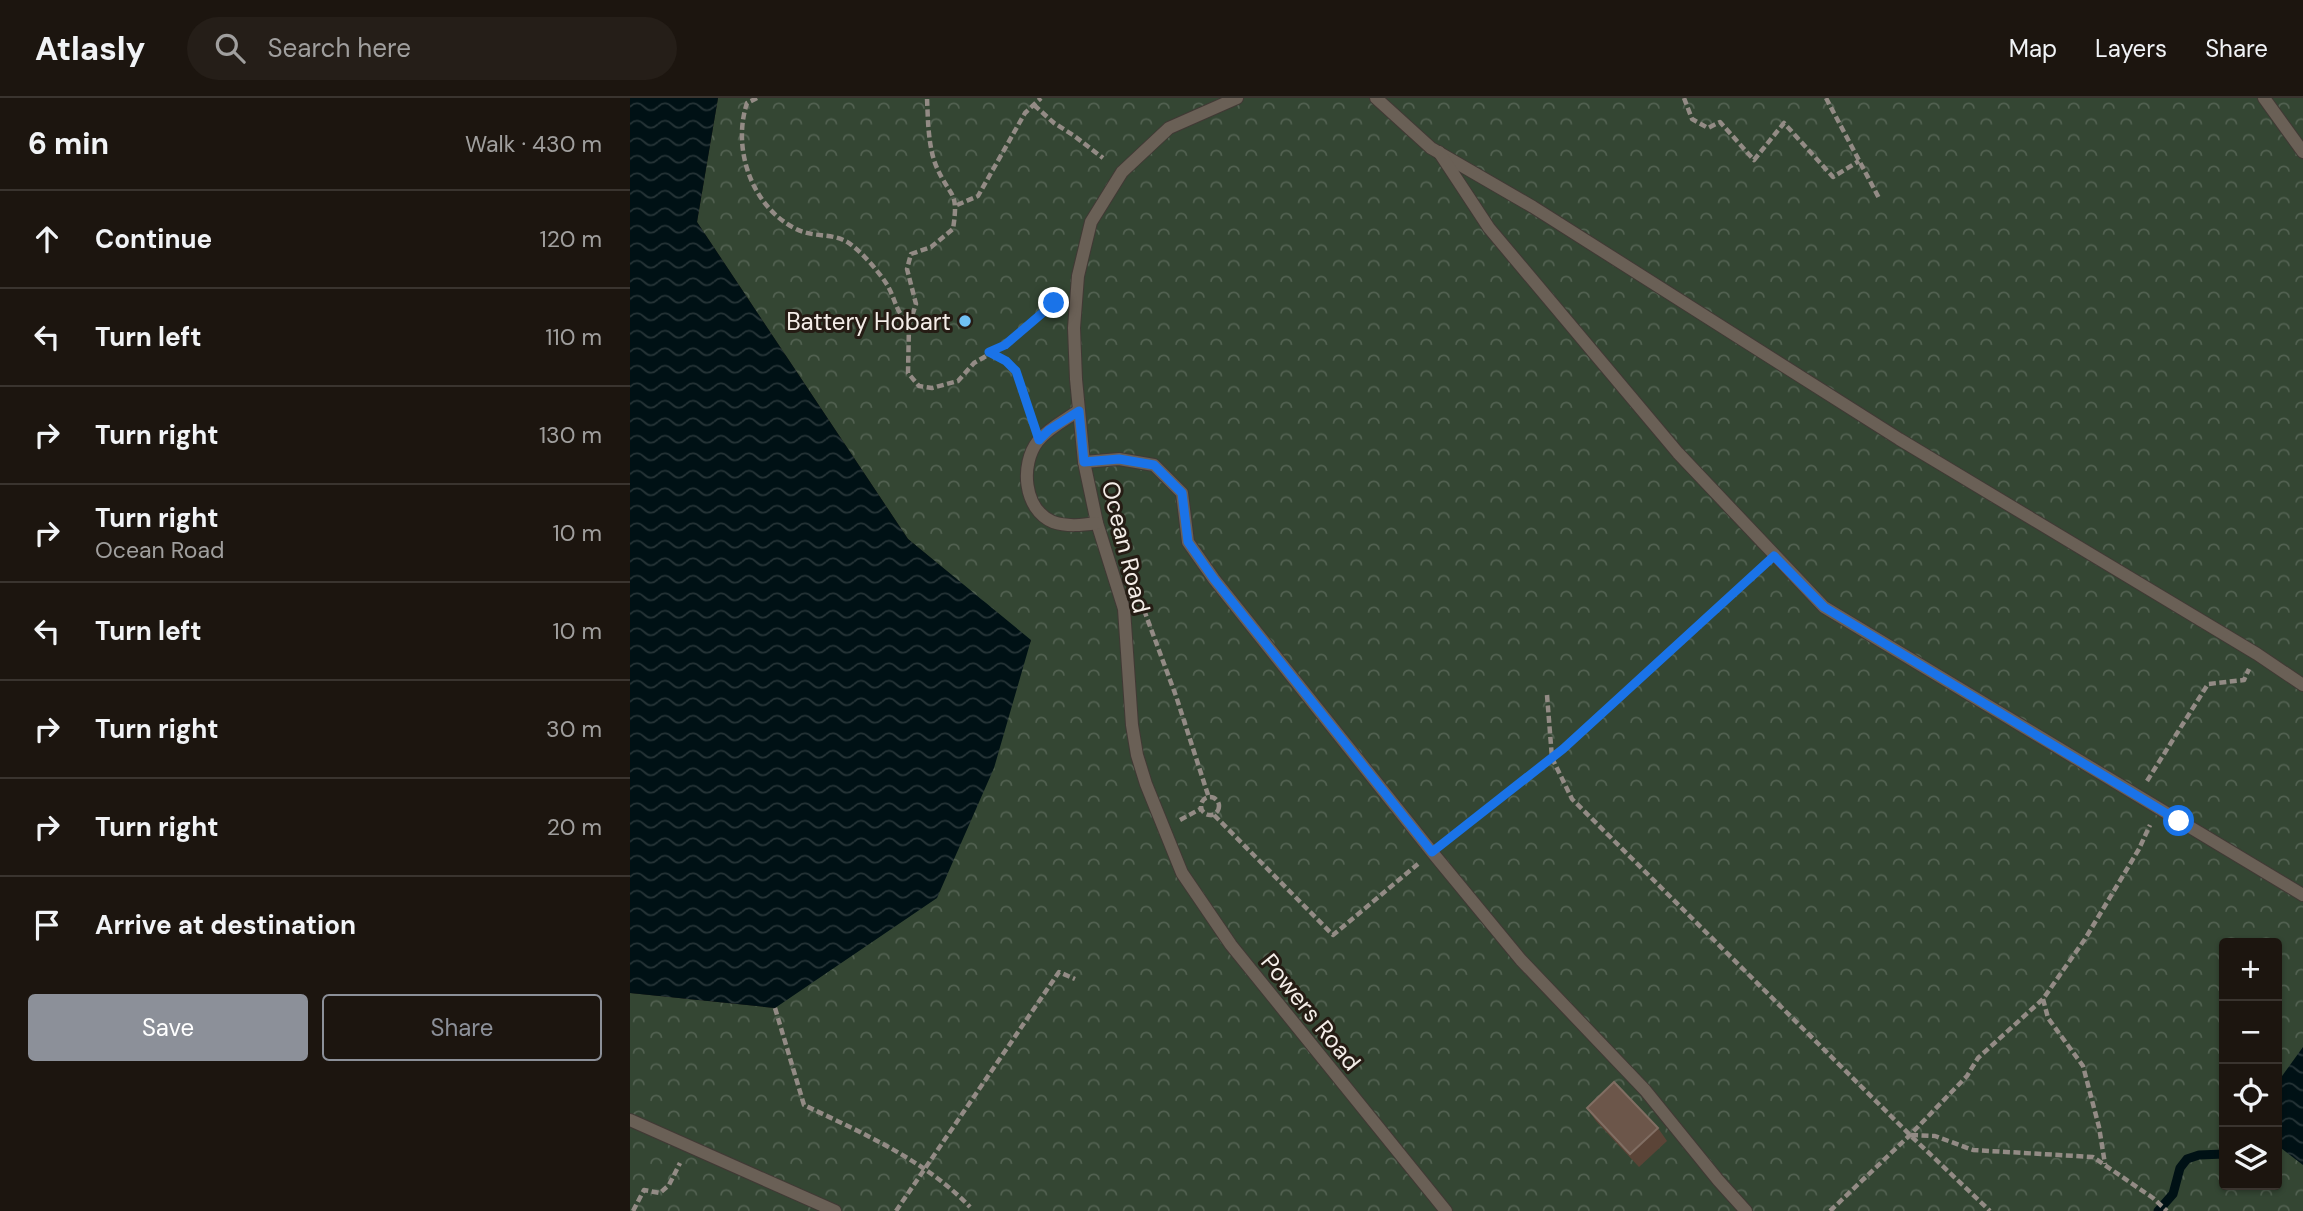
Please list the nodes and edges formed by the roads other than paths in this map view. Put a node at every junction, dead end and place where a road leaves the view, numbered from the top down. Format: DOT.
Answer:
graph roads {
  1 [pos="1237,98"];
  2 [pos="1376,98"];
  3 [pos="2264,98"];
  4 [pos="1438,152"];
  5 [pos="2303,152"];
  6 [pos="1079,411"];
  7 [pos="1084,462"];
  8 [pos="1097,523"];
  9 [pos="2303,685"];
  10 [pos="1164,826"];
  11 [pos="2303,895"];
  12 [pos="630,1120"];
  13 [pos="835,1211"];
  14 [pos="1446,1211"];
  15 [pos="1746,1211"];
  1 -- 6 [label="lane, Ocean Road"];
  2 -- 4 [label="lane"];
  3 -- 5 [label="lane"];
  4 -- 9 [label="lane"];
  4 -- 11 [label="lane"];
  6 -- 7 [label="lane, Ocean Road"];
  6 -- 8 [label="lane"];
  7 -- 8 [label="lane, Ocean Road"];
  7 -- 15 [label="lane"];
  8 -- 10 [label="lane, Ocean Road"];
  10 -- 14 [label="lane, Powers Road"];
  12 -- 13 [label="lane"];
}
